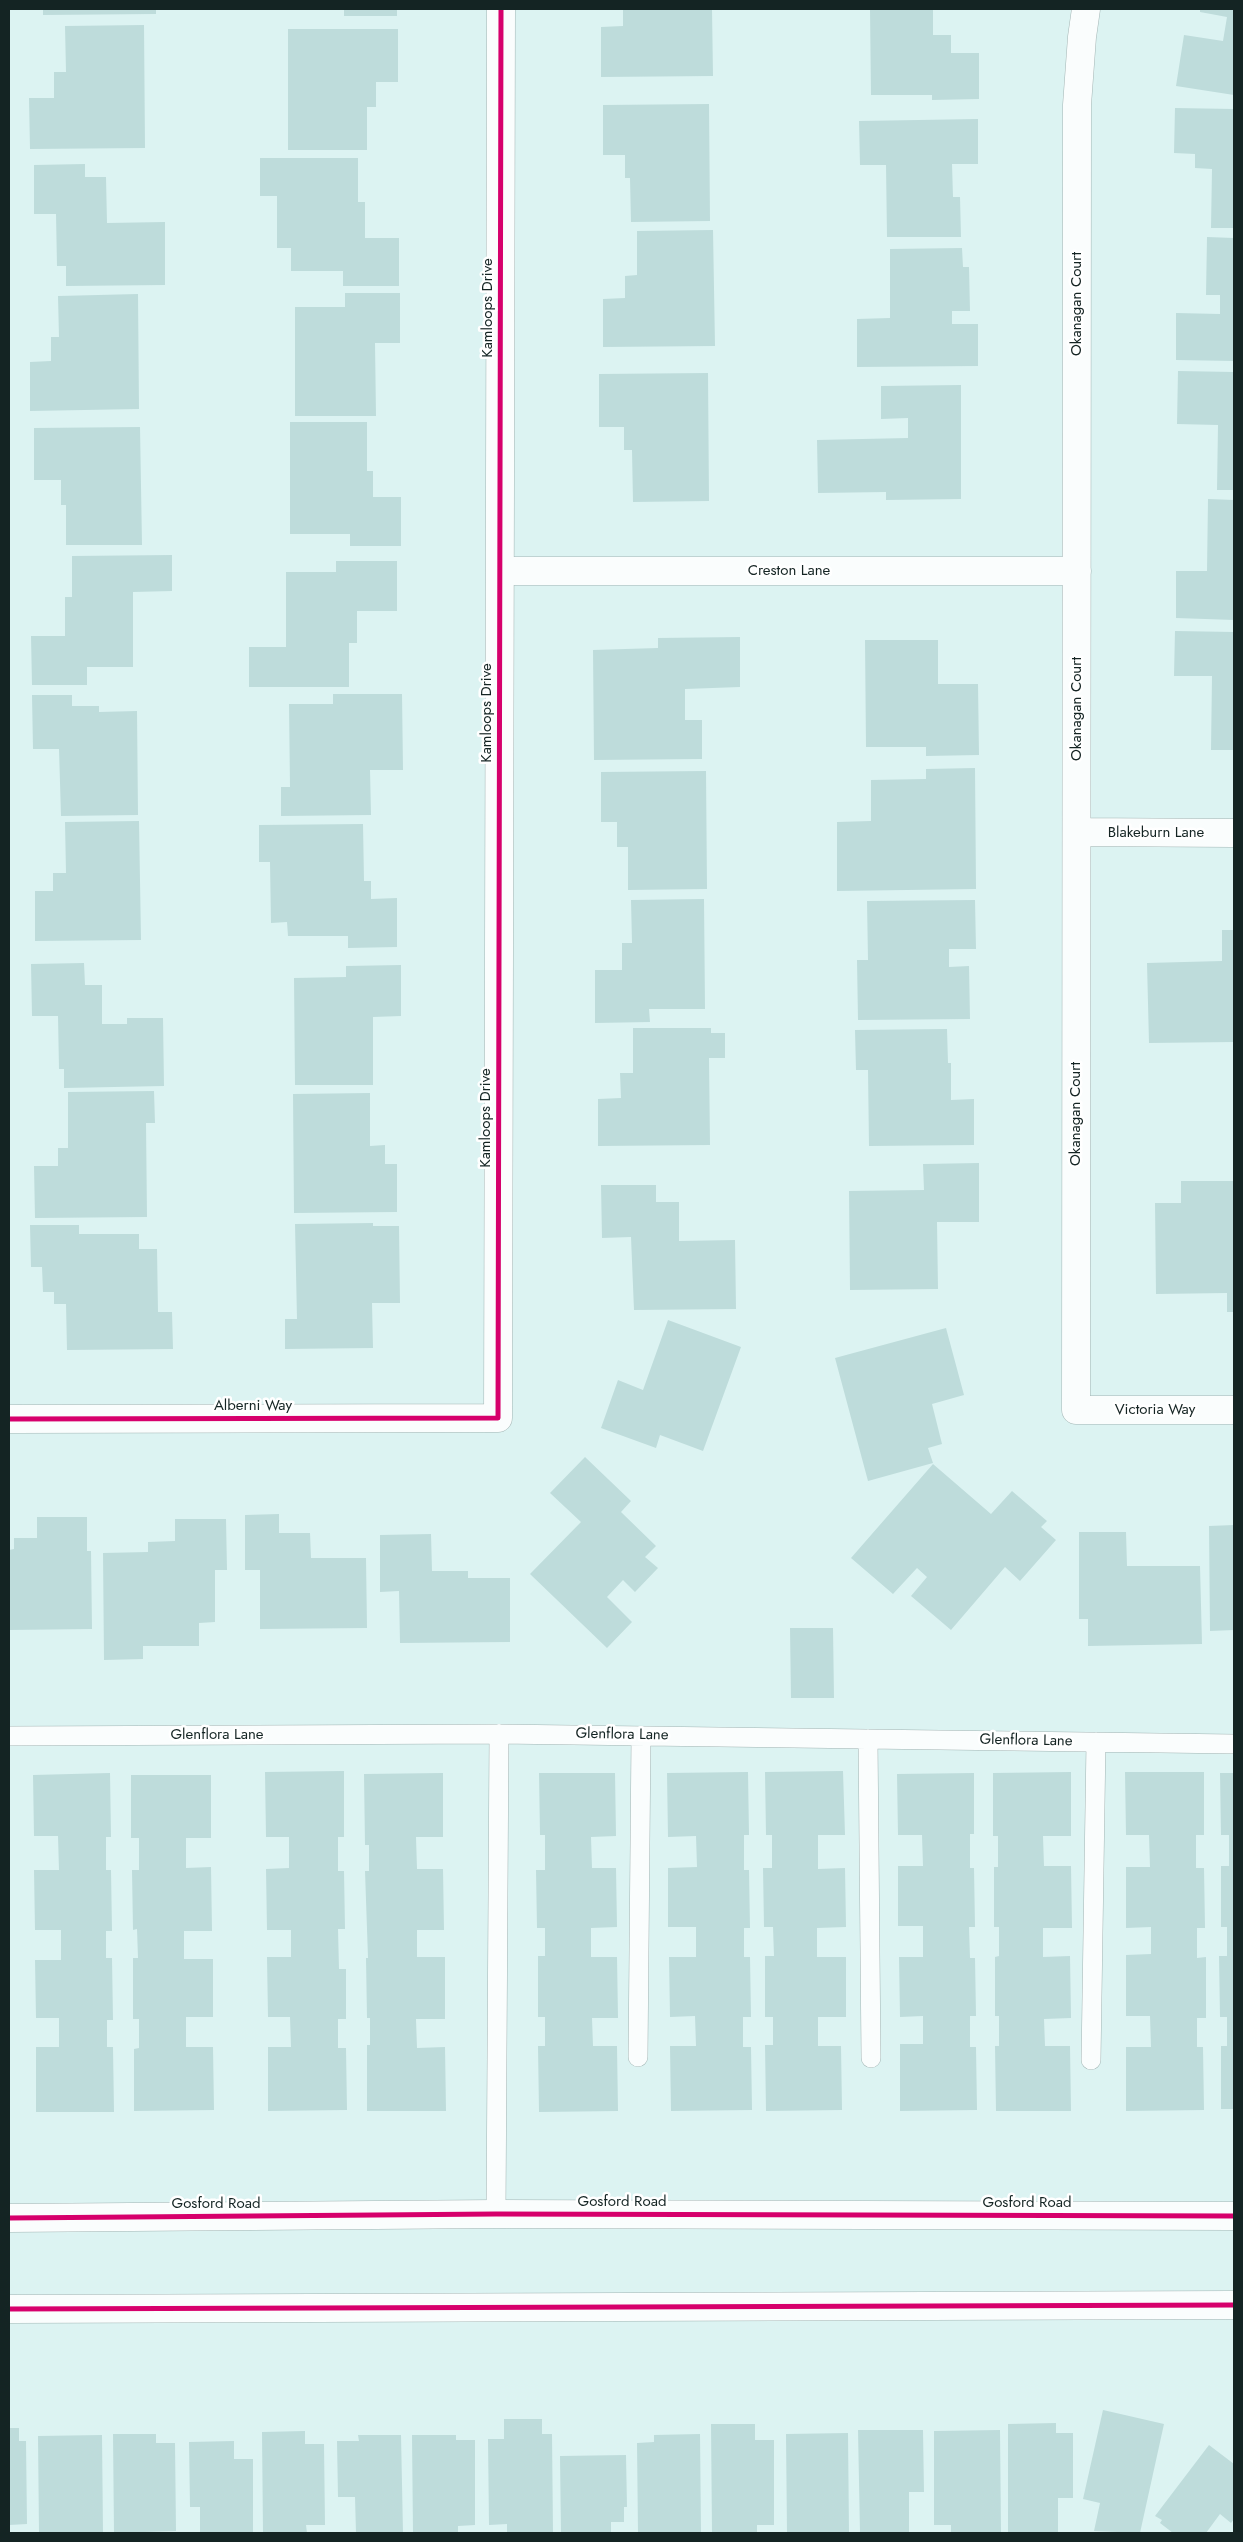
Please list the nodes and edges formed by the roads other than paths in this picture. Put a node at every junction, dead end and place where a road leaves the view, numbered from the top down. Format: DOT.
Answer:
graph roads {
  1 [pos="500,9"];
  2 [pos="1086,9"];
  3 [pos="500,571"];
  4 [pos="1078,571"];
  5 [pos="1077,832"];
  6 [pos="1234,833"];
  7 [pos="1076,1410"];
  8 [pos="1234,1410"];
  9 [pos="498,1418"];
  10 [pos="9,1419"];
  11 [pos="499,1734"];
  12 [pos="9,1736"];
  13 [pos="641,1736"];
  14 [pos="868,1739"];
  15 [pos="1096,1742"];
  16 [pos="1234,1744"];
  17 [pos="638,2057"];
  18 [pos="871,2058"];
  19 [pos="1091,2060"];
  20 [pos="496,2214"];
  21 [pos="1234,2216"];
  22 [pos="9,2218"];
  23 [pos="1234,2305"];
  24 [pos="9,2309"];
  1 -- 3 [label="street, Kamloops Drive"];
  2 -- 4 [label="street, Okanagan Court"];
  3 -- 4 [label="street, Creston Lane"];
  3 -- 9 [label="street, Kamloops Drive"];
  4 -- 5 [label="street, Okanagan Court"];
  5 -- 6 [label="street, Blakeburn Lane"];
  5 -- 7 [label="street, Okanagan Court"];
  7 -- 8 [label="street, Victoria Way"];
  9 -- 10 [label="street, Alberni Way"];
  11 -- 12 [label="lane, Glenflora Lane"];
  11 -- 13 [label="lane, Glenflora Lane"];
  11 -- 20 [label="lane"];
  13 -- 14 [label="lane, Glenflora Lane"];
  13 -- 17 [label="lane"];
  14 -- 15 [label="lane, Glenflora Lane"];
  14 -- 18 [label="lane"];
  15 -- 16 [label="lane, Glenflora Lane"];
  15 -- 19 [label="lane"];
  20 -- 21 [label="street, Gosford Road"];
  20 -- 22 [label="street, Gosford Road"];
  23 -- 24 [label="street"];
}
